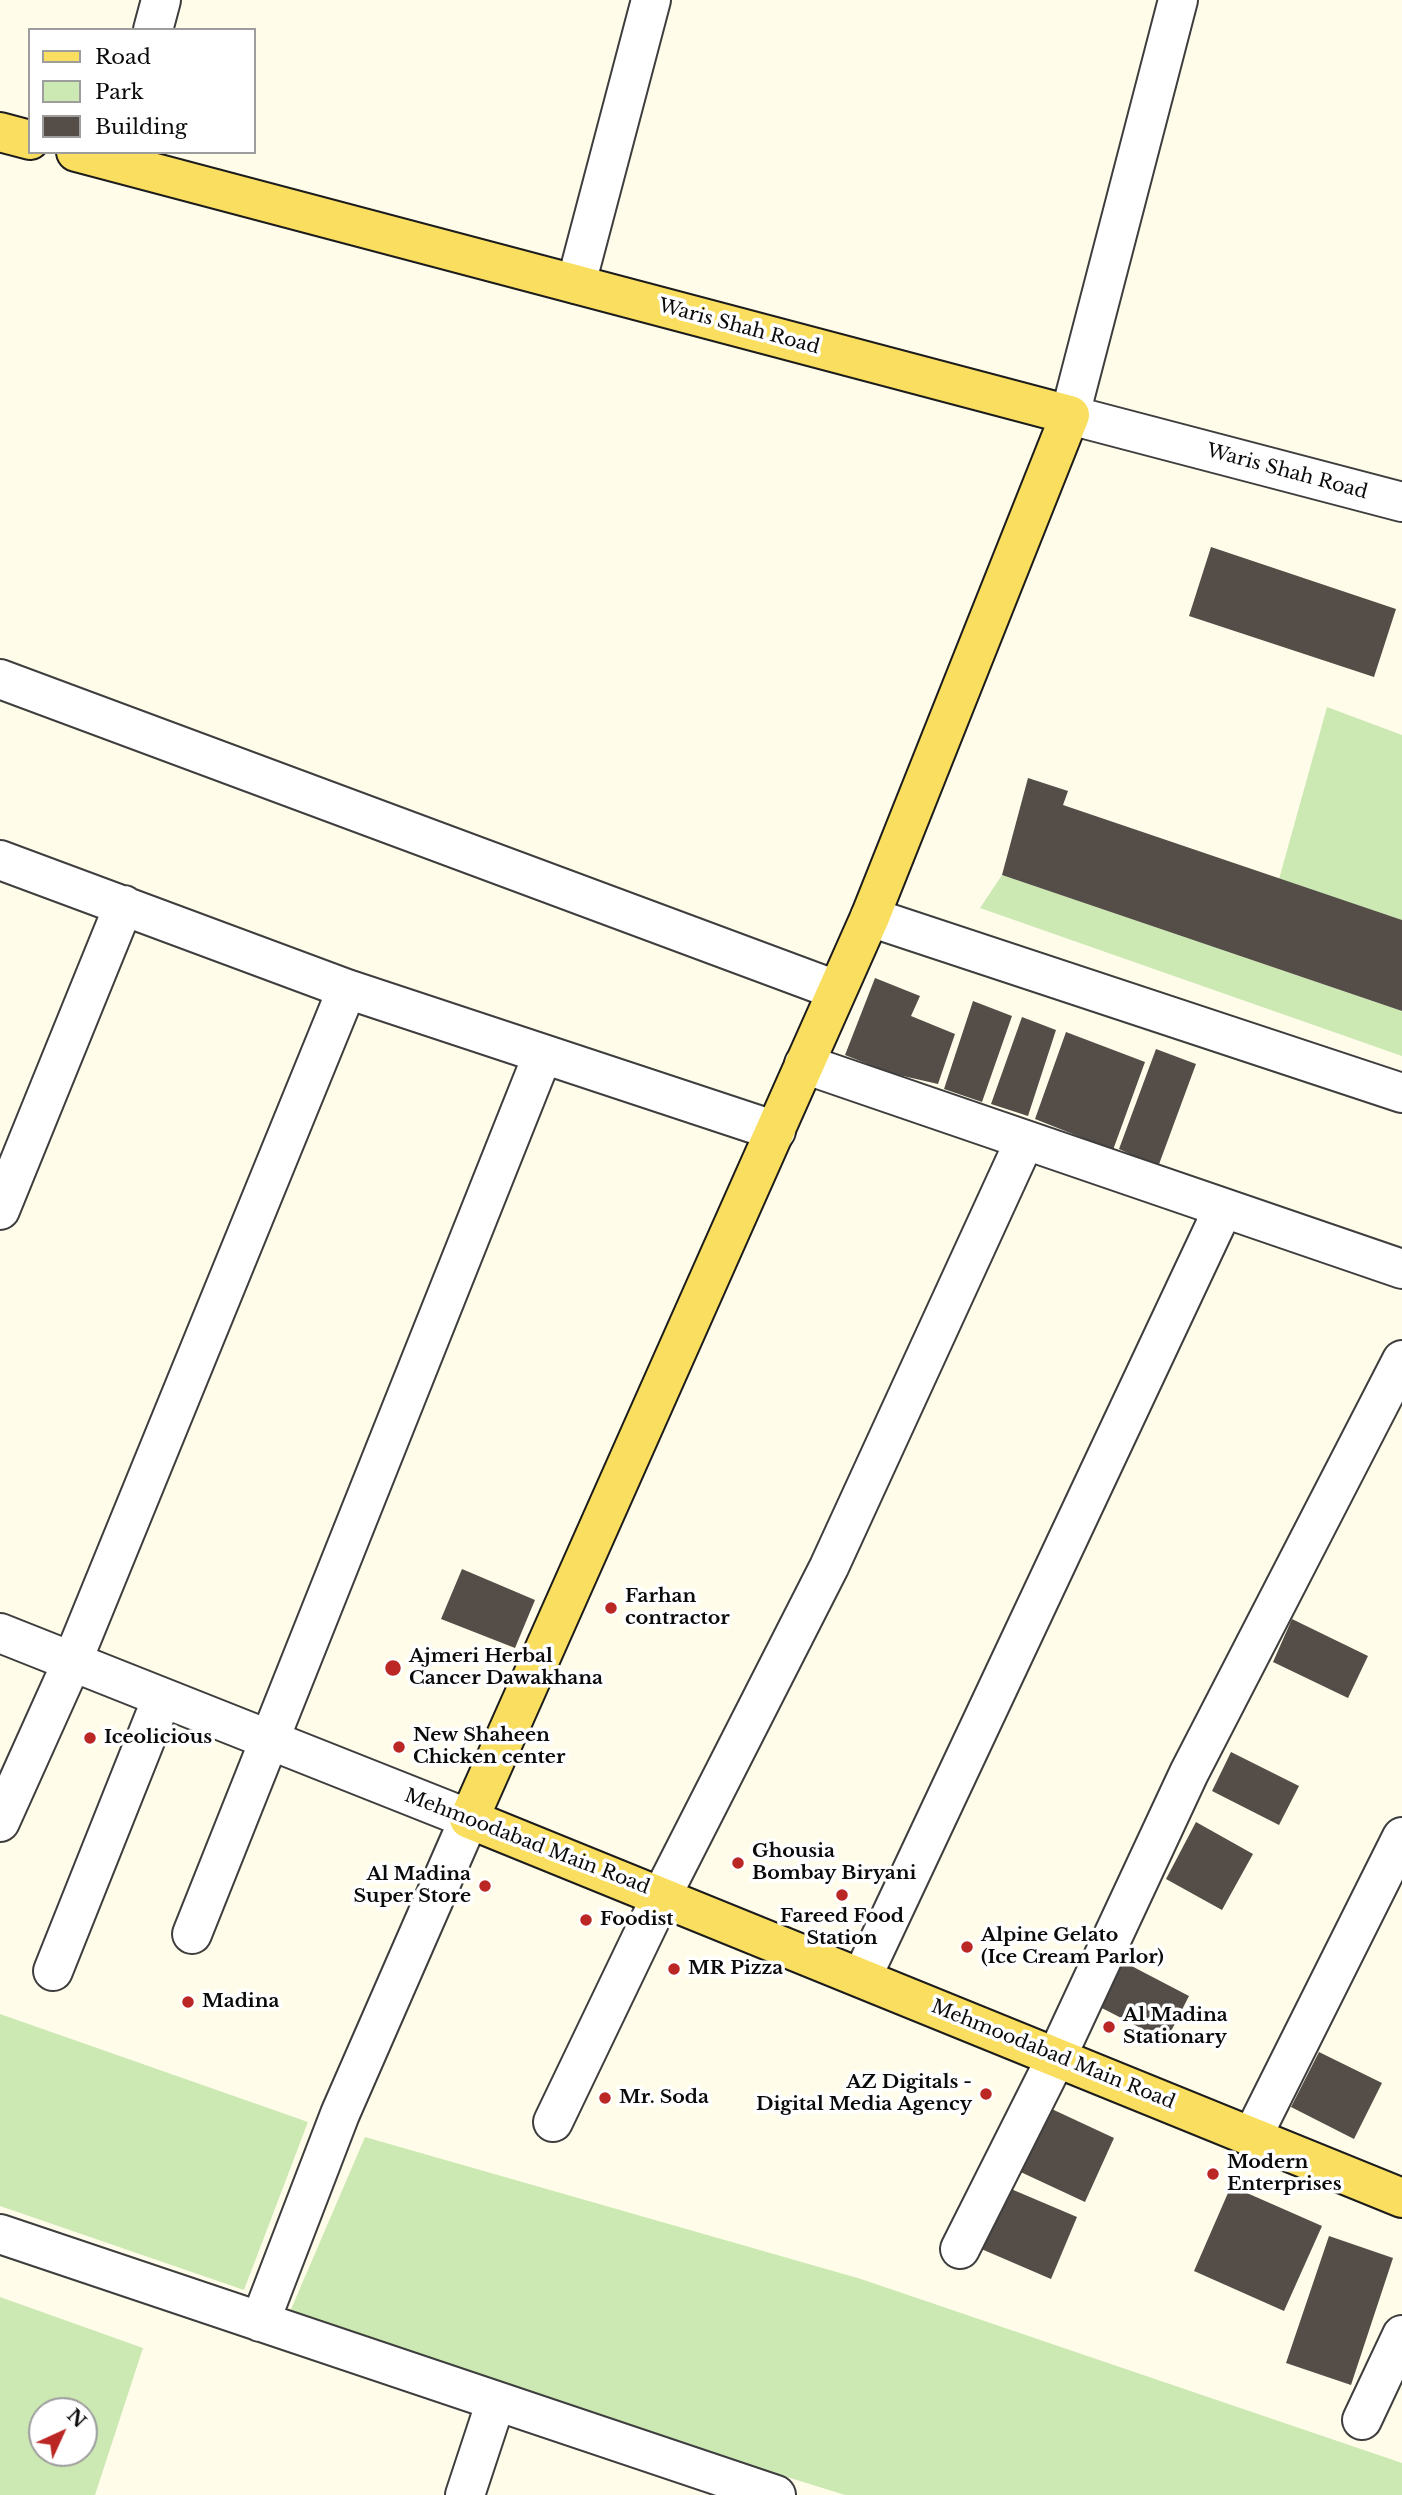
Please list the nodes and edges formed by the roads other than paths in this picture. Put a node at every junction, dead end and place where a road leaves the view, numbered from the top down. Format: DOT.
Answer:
graph roads {
  1 [pos="161,0"];
  2 [pos="651,0"];
  3 [pos="1178,0"];
  4 [pos="154,28"];
  5 [pos="0,132"];
  6 [pos="28,139"];
  7 [pos="90,154"];
  8 [pos="118,158"];
  9 [pos="576,284"];
  10 [pos="1070,415"];
  11 [pos="1402,502"];
  12 [pos="0,679"];
  13 [pos="0,860"];
  14 [pos="124,905"];
  15 [pos="870,917"];
  16 [pos="347,989"];
  17 [pos="836,990"];
  18 [pos="543,1054"];
  19 [pos="804,1064"];
  20 [pos="1402,1093"];
  21 [pos="776,1131"];
  22 [pos="1025,1140"];
  23 [pos="1223,1209"];
  24 [pos="0,1210"];
  25 [pos="1402,1269"];
  26 [pos="1402,1360"];
  27 [pos="0,1633"];
  28 [pos="72,1662"];
  29 [pos="162,1698"];
  30 [pos="269,1741"];
  31 [pos="469,1819"];
  32 [pos="0,1822"];
  33 [pos="1402,1837"];
  34 [pos="662,1895"];
  35 [pos="192,1934"];
  36 [pos="53,1971"];
  37 [pos="862,1977"];
  38 [pos="1057,2056"];
  39 [pos="553,2122"];
  40 [pos="1252,2137"];
  41 [pos="1402,2198"];
  42 [pos="0,2234"];
  43 [pos="960,2249"];
  44 [pos="260,2322"];
  45 [pos="1402,2335"];
  46 [pos="495,2401"];
  47 [pos="1362,2420"];
  48 [pos="707,2484"];
  49 [pos="465,2495"];
  50 [pos="776,2495"];
  1 -- 4 [label="street"];
  2 -- 9 [label="street"];
  3 -- 10 [label="street"];
  5 -- 6 [label="main road"];
  7 -- 8 [label="main road, Waris Shah Road"];
  8 -- 9 [label="main road, Waris Shah Road"];
  9 -- 10 [label="main road, Waris Shah Road"];
  10 -- 11 [label="street, Waris Shah Road"];
  10 -- 15 [label="main road"];
  12 -- 17 [label="street"];
  13 -- 14 [label="street"];
  14 -- 16 [label="street"];
  14 -- 24 [label="street"];
  15 -- 17 [label="main road"];
  15 -- 20 [label="street"];
  16 -- 18 [label="street"];
  16 -- 28 [label="street"];
  17 -- 19 [label="main road"];
  18 -- 21 [label="street"];
  18 -- 30 [label="street"];
  19 -- 21 [label="main road"];
  19 -- 22 [label="street"];
  21 -- 31 [label="main road"];
  22 -- 23 [label="street"];
  22 -- 34 [label="street"];
  23 -- 25 [label="street"];
  23 -- 37 [label="street"];
  26 -- 38 [label="street"];
  27 -- 28 [label="street, Mehmoodabad Main Road"];
  28 -- 29 [label="street, Mehmoodabad Main Road"];
  28 -- 32 [label="street"];
  29 -- 30 [label="street, Mehmoodabad Main Road"];
  29 -- 36 [label="street"];
  30 -- 31 [label="street, Mehmoodabad Main Road"];
  30 -- 35 [label="street"];
  31 -- 34 [label="main road, Mehmoodabad Main Road"];
  31 -- 44 [label="street"];
  33 -- 40 [label="street"];
  34 -- 37 [label="main road, Mehmoodabad Main Road"];
  34 -- 39 [label="street"];
  37 -- 38 [label="main road, Mehmoodabad Main Road"];
  38 -- 40 [label="main road, Mehmoodabad Main Road"];
  38 -- 43 [label="street"];
  40 -- 41 [label="main road, Mehmoodabad Main Road"];
  42 -- 44 [label="street"];
  44 -- 46 [label="street"];
  45 -- 47 [label="street"];
  46 -- 48 [label="street"];
  46 -- 49 [label="street"];
  48 -- 50 [label="street"];
}
